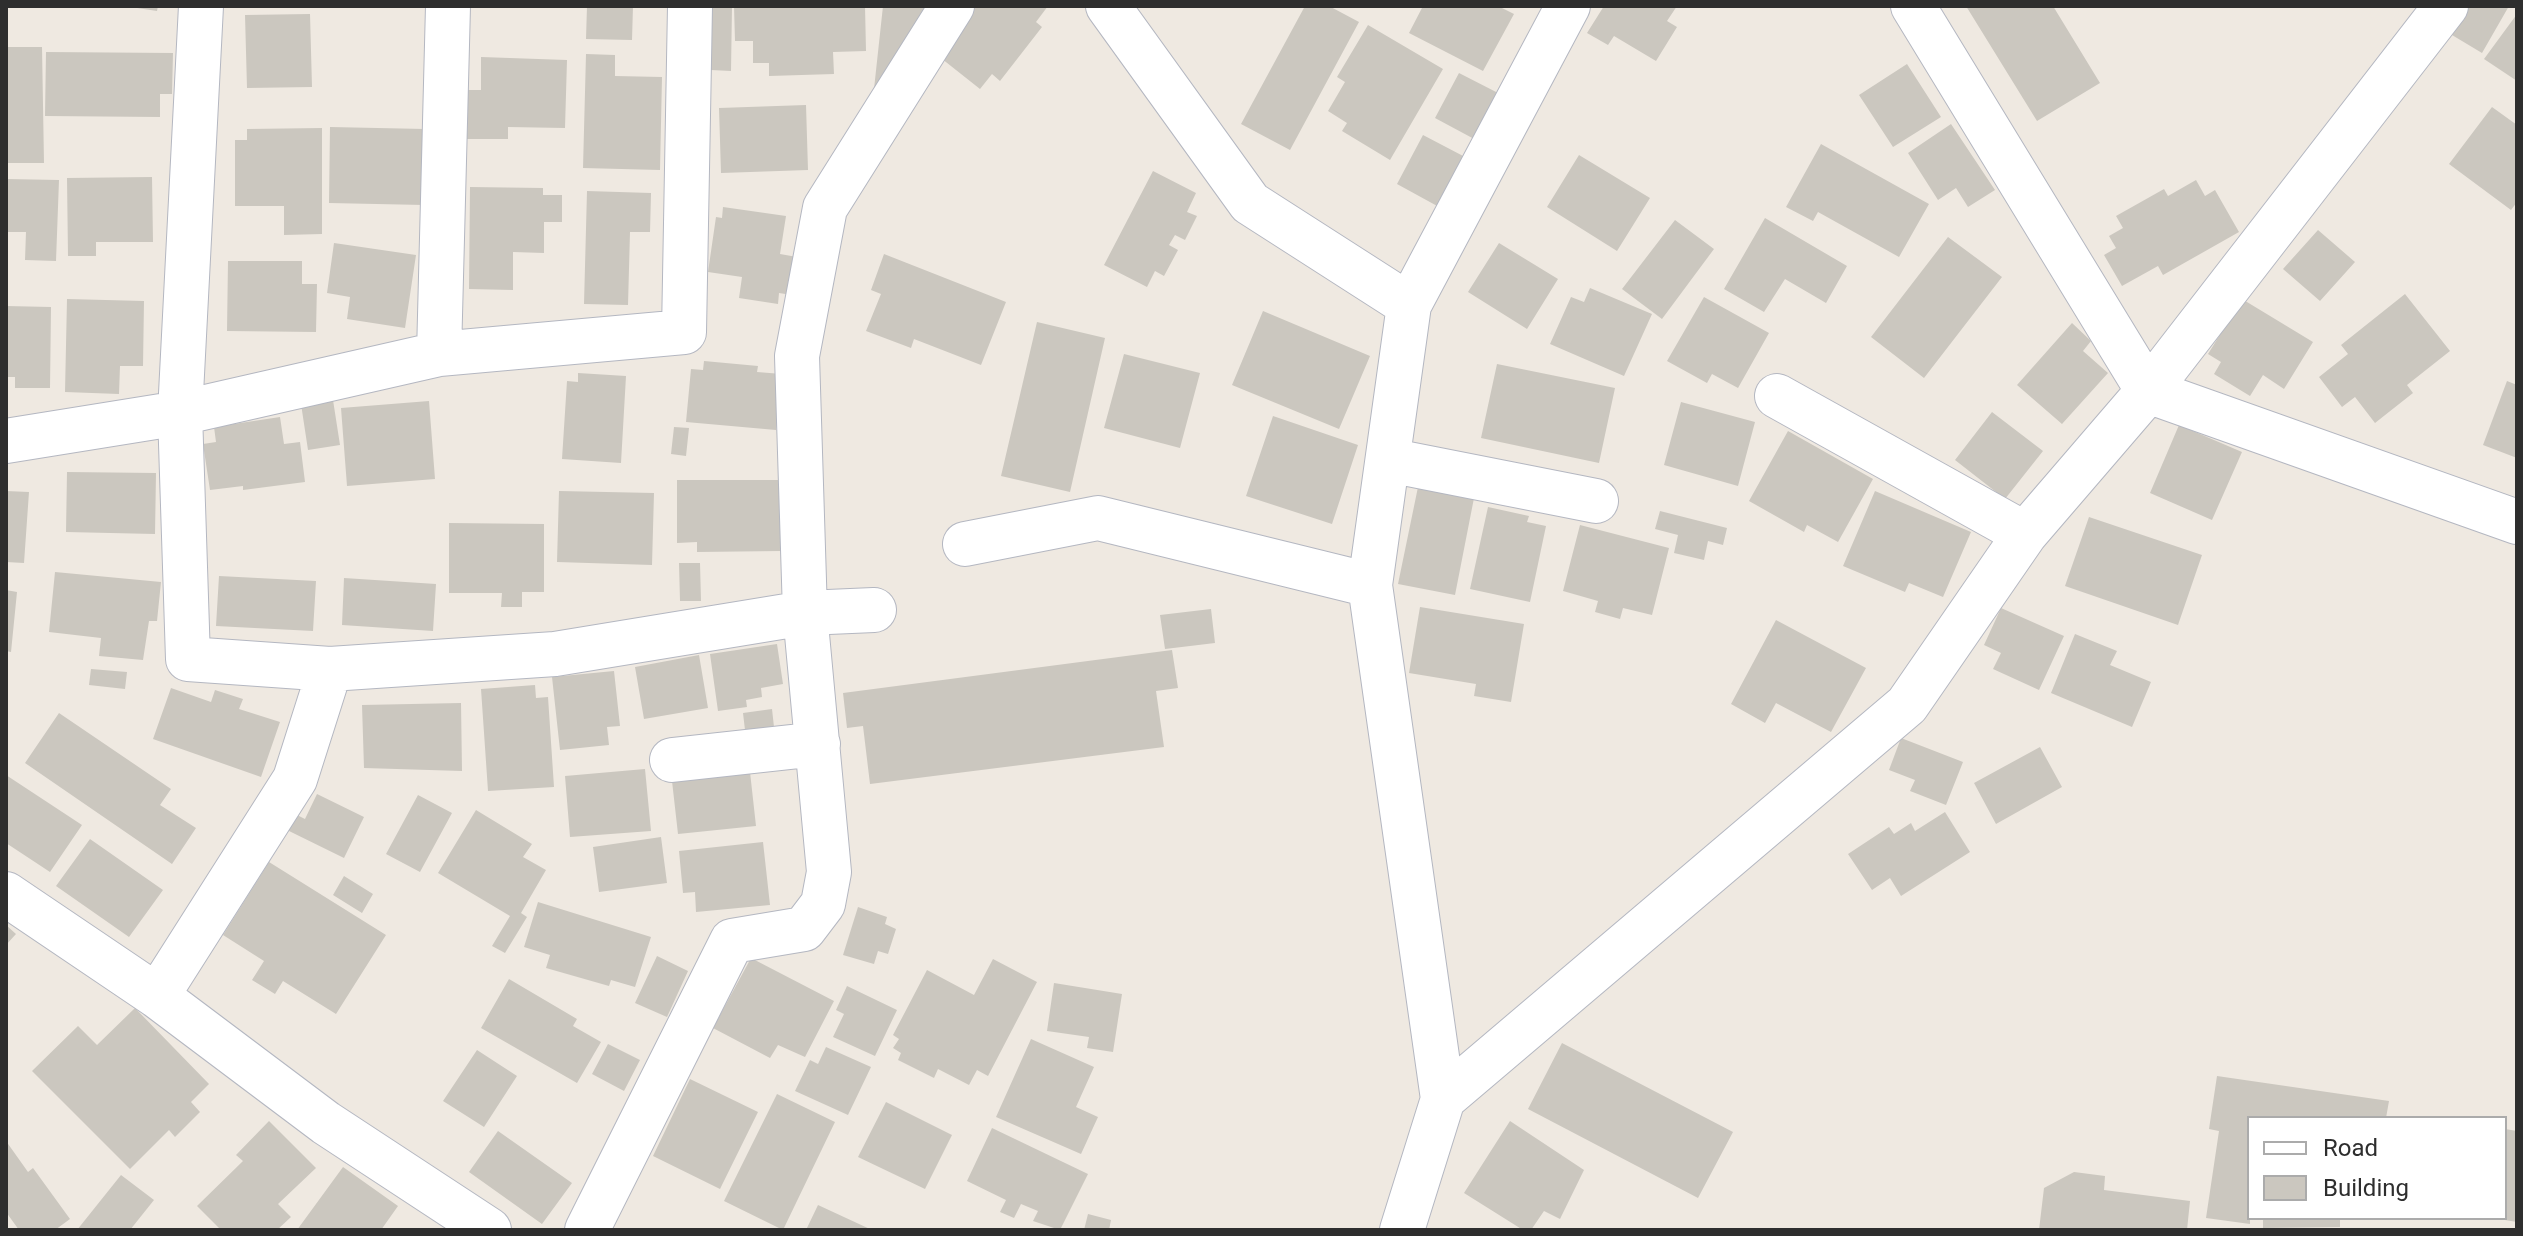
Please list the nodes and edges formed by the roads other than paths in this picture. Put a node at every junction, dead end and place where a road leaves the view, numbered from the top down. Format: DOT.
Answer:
graph roads {
  1 [pos="201,6"];
  2 [pos="448,6"];
  3 [pos="690,6"];
  4 [pos="952,6"];
  5 [pos="1108,6"];
  6 [pos="1913,6"];
  7 [pos="2446,6"];
  8 [pos="1556,10"];
  9 [pos="1409,305"];
  10 [pos="439,354"];
  11 [pos="2148,391"];
  12 [pos="1777,396"];
  13 [pos="180,413"];
  14 [pos="6,441"];
  15 [pos="1388,460"];
  16 [pos="1596,501"];
  17 [pos="2517,522"];
  18 [pos="2025,534"];
  19 [pos="965,544"];
  20 [pos="1370,585"];
  21 [pos="874,610"];
  22 [pos="805,613"];
  23 [pos="330,669"];
  24 [pos="818,744"];
  25 [pos="672,760"];
  26 [pos="6,894"];
  27 [pos="157,996"];
  28 [pos="1443,1099"];
  29 [pos="470,1225"];
  30 [pos="587,1230"];
  31 [pos="1402,1230"];
  1 -- 13 [label="street"];
  2 -- 10 [label="street"];
  3 -- 10 [label="street"];
  4 -- 22 [label="street"];
  5 -- 9 [label="street"];
  6 -- 11 [label="street"];
  7 -- 11 [label="street"];
  8 -- 9 [label="street"];
  9 -- 15 [label="street"];
  10 -- 13 [label="street"];
  11 -- 17 [label="street"];
  11 -- 18 [label="street"];
  12 -- 18 [label="street"];
  13 -- 14 [label="street"];
  13 -- 23 [label="street"];
  15 -- 16 [label="street"];
  15 -- 20 [label="street"];
  18 -- 28 [label="street"];
  19 -- 20 [label="street"];
  20 -- 28 [label="street"];
  21 -- 22 [label="street"];
  22 -- 23 [label="street"];
  22 -- 24 [label="street"];
  23 -- 27 [label="street"];
  24 -- 25 [label="street"];
  24 -- 30 [label="street"];
  26 -- 27 [label="street"];
  27 -- 29 [label="street"];
  28 -- 31 [label="street"];
}
